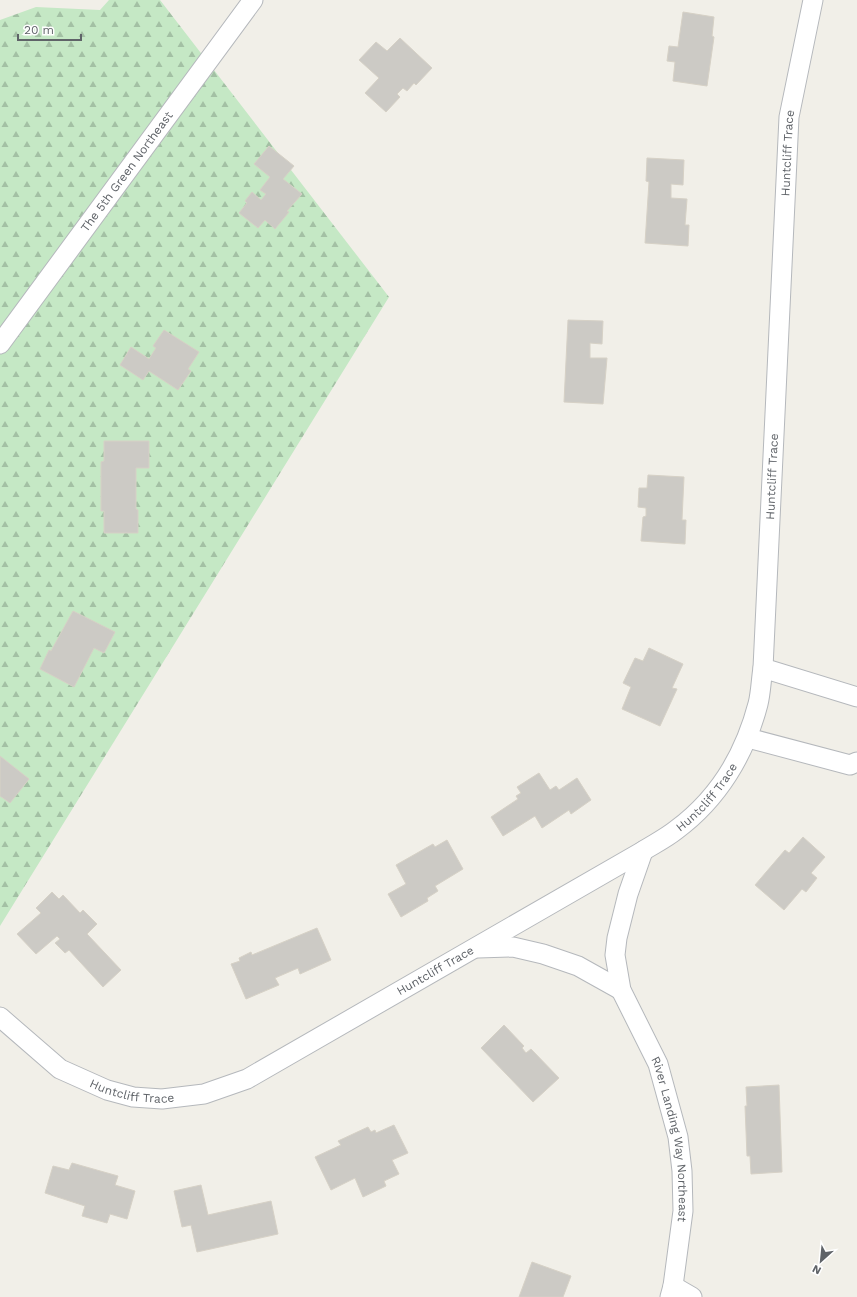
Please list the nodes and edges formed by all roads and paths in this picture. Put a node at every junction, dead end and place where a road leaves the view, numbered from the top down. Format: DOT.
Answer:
graph roads {
  1 [pos="253,0"];
  2 [pos="812,0"];
  3 [pos="0,344"];
  4 [pos="763,668"];
  5 [pos="857,698"];
  6 [pos="748,738"];
  7 [pos="857,762"];
  8 [pos="643,851"];
  9 [pos="474,948"];
  10 [pos="621,990"];
  11 [pos="0,1018"];
  12 [pos="671,1292"];
  13 [pos="692,1297"];
  1 -- 3 [label="street, The 5th Green Northeast"];
  2 -- 4 [label="street, Huntcliff Trace"];
  4 -- 5 [label="street"];
  4 -- 6 [label="street, Huntcliff Trace"];
  6 -- 7 [label="street"];
  6 -- 8 [label="street, Huntcliff Trace"];
  8 -- 9 [label="street, Huntcliff Trace"];
  8 -- 10 [label="street, River Landing Way Northeast"];
  9 -- 10 [label="street"];
  9 -- 11 [label="street, Huntcliff Trace"];
  10 -- 12 [label="street, River Landing Way Northeast"];
  12 -- 13 [label="street"];
}
